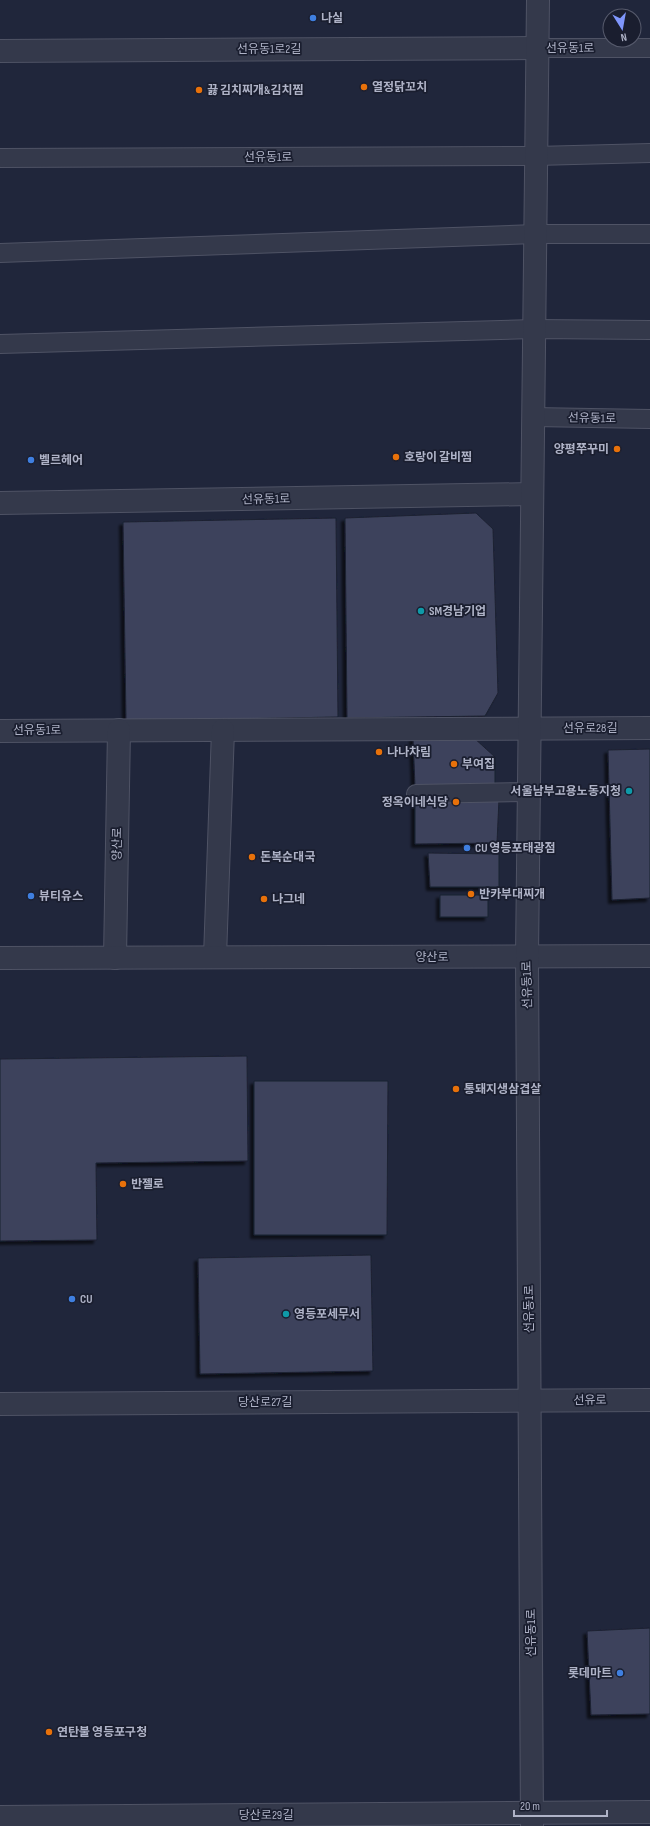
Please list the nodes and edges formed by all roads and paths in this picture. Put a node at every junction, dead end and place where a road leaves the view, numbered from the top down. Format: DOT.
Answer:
graph roads {
  1 [pos="538,0"];
  2 [pos="537,48"];
  3 [pos="650,48"];
  4 [pos="0,51"];
  5 [pos="650,154"];
  6 [pos="536,156"];
  7 [pos="0,158"];
  8 [pos="535,234"];
  9 [pos="650,234"];
  10 [pos="0,253"];
  11 [pos="534,329"];
  12 [pos="650,330"];
  13 [pos="0,344"];
  14 [pos="533,417"];
  15 [pos="650,419"];
  16 [pos="532,494"];
  17 [pos="0,503"];
  18 [pos="530,728"];
  19 [pos="650,728"];
  20 [pos="119,730"];
  21 [pos="223,730"];
  22 [pos="0,731"];
  23 [pos="529,792"];
  24 [pos="416,794"];
  25 [pos="527,956"];
  26 [pos="650,956"];
  27 [pos="215,957"];
  28 [pos="0,958"];
  29 [pos="115,958"];
  30 [pos="650,1400"];
  31 [pos="530,1401"];
  32 [pos="0,1404"];
  33 [pos="650,1812"];
  34 [pos="0,1817"];
  35 [pos="532,1819"];
  1 -- 2 [label="street, 선유동1로"];
  2 -- 3 [label="lane, 선유동1로"];
  2 -- 4 [label="street, 선유동1로2길"];
  2 -- 6 [label="street, 선유동1로"];
  5 -- 6 [label="lane, 선유동1로"];
  6 -- 7 [label="lane, 선유동1로"];
  6 -- 8 [label="street, 선유동1로"];
  8 -- 9 [label="lane"];
  8 -- 10 [label="lane"];
  8 -- 11 [label="street, 선유동1로"];
  11 -- 12 [label="lane"];
  11 -- 13 [label="lane"];
  11 -- 14 [label="street, 선유동1로"];
  14 -- 15 [label="lane, 선유동1로"];
  14 -- 16 [label="street, 선유동1로"];
  16 -- 17 [label="street, 선유동1로"];
  16 -- 18 [label="street, 선유동1로"];
  18 -- 19 [label="street, 선유로28길"];
  18 -- 21 [label="street, 선유동1로"];
  18 -- 23 [label="street, 선유동1로"];
  20 -- 21 [label="street, 선유동1로"];
  20 -- 22 [label="street, 선유동1로"];
  20 -- 29 [label="street, 양산로"];
  21 -- 27 [label="street"];
  23 -- 24 [label="lane"];
  23 -- 25 [label="street, 선유동1로"];
  25 -- 26 [label="street, 양산로"];
  25 -- 27 [label="street, 양산로"];
  25 -- 31 [label="street, 선유동1로"];
  27 -- 29 [label="street, 양산로"];
  28 -- 29 [label="street, 양산로"];
  30 -- 31 [label="street, 선유로"];
  31 -- 32 [label="street, 당산로27길"];
  31 -- 35 [label="street, 선유동1로"];
  33 -- 35 [label="street"];
  34 -- 35 [label="street, 당산로29길"];
}
